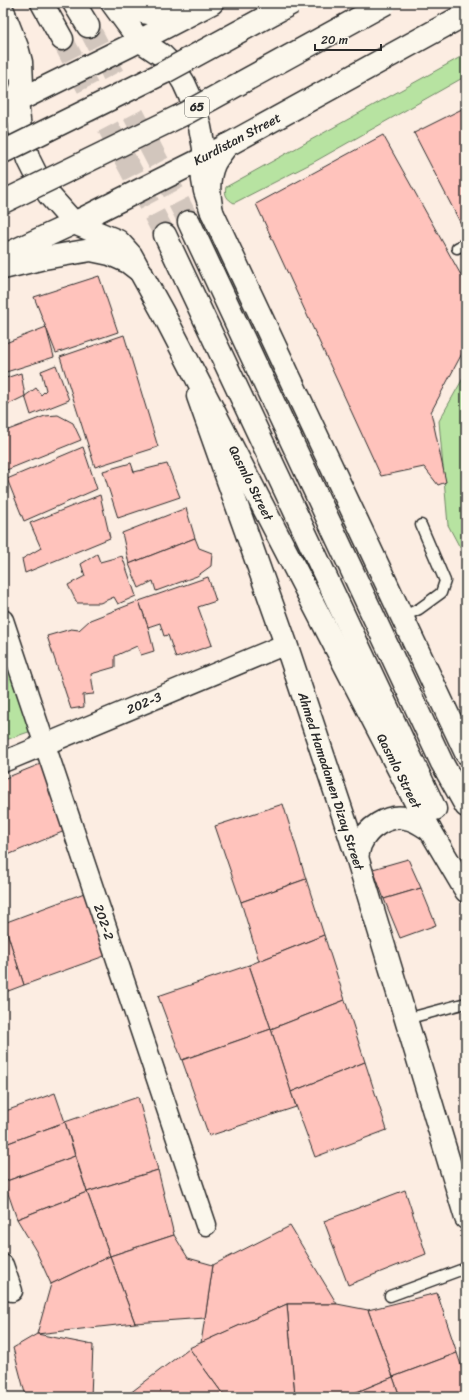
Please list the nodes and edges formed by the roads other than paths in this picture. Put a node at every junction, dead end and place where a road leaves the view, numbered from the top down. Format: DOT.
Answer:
graph roads {
  1 [pos="42,3"];
  2 [pos="74,3"];
  3 [pos="112,3"];
  4 [pos="118,3"];
  5 [pos="292,3"];
  6 [pos="386,3"];
  7 [pos="208,5"];
  8 [pos="3,12"];
  9 [pos="466,14"];
  10 [pos="88,26"];
  11 [pos="62,38"];
  12 [pos="139,40"];
  13 [pos="3,71"];
  14 [pos="10,105"];
  15 [pos="227,145"];
  16 [pos="3,152"];
  17 [pos="204,158"];
  18 [pos="3,202"];
  19 [pos="212,212"];
  20 [pos="189,222"];
  21 [pos="74,223"];
  22 [pos="165,235"];
  23 [pos="3,256"];
  24 [pos="3,268"];
  25 [pos="141,272"];
  26 [pos="181,348"];
  27 [pos="421,525"];
  28 [pos="402,616"];
  29 [pos="3,620"];
  30 [pos="286,644"];
  31 [pos="44,746"];
  32 [pos="466,753"];
  33 [pos="3,762"];
  34 [pos="466,806"];
  35 [pos="430,830"];
  36 [pos="357,857"];
  37 [pos="466,875"];
  38 [pos="466,891"];
  39 [pos="466,1003"];
  40 [pos="406,1020"];
  41 [pos="466,1218"];
  42 [pos="206,1225"];
  43 [pos="3,1265"];
  44 [pos="466,1268"];
  45 [pos="12,1291"];
  46 [pos="390,1296"];
  1 -- 11 [label="main road"];
  2 -- 10 [label="main road"];
  3 -- 12 [label="main road"];
  4 -- 7 [label="main road"];
  5 -- 16 [label="main road, bridge"];
  6 -- 18 [label="main road, 65, bridge"];
  7 -- 12 [label="main road"];
  8 -- 13 [label="main road"];
  8 -- 14 [label="main road"];
  9 -- 15 [label="main road, Kurdistan Street"];
  12 -- 14 [label="main road"];
  12 -- 17 [label="main road"];
  14 -- 21 [label="main road, Qasmlo Street"];
  15 -- 17 [label="main road, Kurdistan Street"];
  15 -- 19 [label="main road"];
  17 -- 19 [label="main road"];
  17 -- 21 [label="main road, Kurdistan Street"];
  19 -- 28 [label="main road"];
  20 -- 34 [label="main road"];
  21 -- 23 [label="main road, Kurdistan Street"];
  21 -- 25 [label="main road, Qasmlo Street"];
  22 -- 37 [label="main road, Qasmlo Street"];
  24 -- 25 [label="main road"];
  25 -- 26 [label="main road, Qasmlo Street"];
  26 -- 30 [label="main road, Ahmed Hamadamen Dizay Street"];
  26 -- 35 [label="main road, Qasmlo Street"];
  27 -- 28 [label="lane"];
  28 -- 32 [label="main road"];
  29 -- 31 [label="street, 202-2"];
  30 -- 31 [label="street, 202-3"];
  30 -- 36 [label="main road, Ahmed Hamadamen Dizay Street"];
  31 -- 33 [label="street, 202-3"];
  31 -- 42 [label="street, 202-2"];
  35 -- 36 [label="main road"];
  35 -- 38 [label="main road, Qasmlo Street"];
  36 -- 40 [label="main road, Ahmed Hamadamen Dizay Street"];
  39 -- 40 [label="lane"];
  40 -- 41 [label="main road, Ahmed Hamadamen Dizay Street"];
  43 -- 45 [label="street"];
  44 -- 46 [label="lane"];
}
